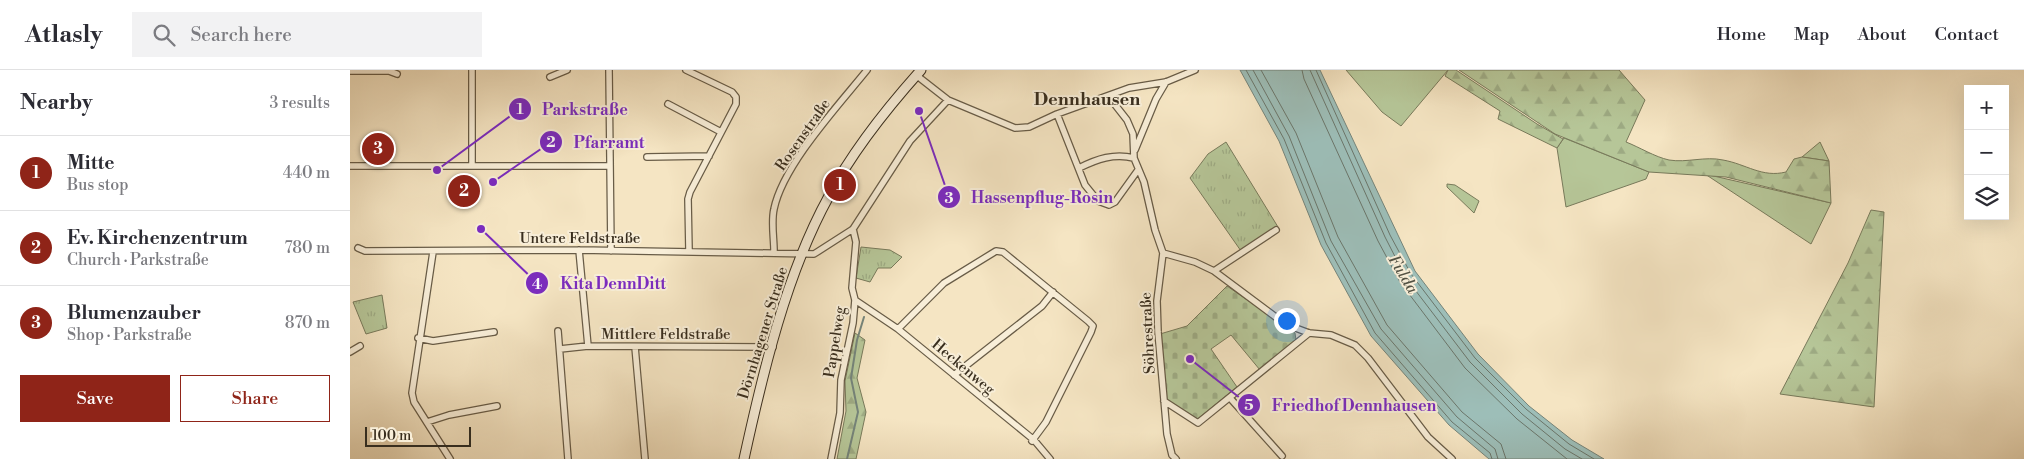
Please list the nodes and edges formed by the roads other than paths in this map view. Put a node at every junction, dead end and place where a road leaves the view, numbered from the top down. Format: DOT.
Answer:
graph roads {
  1 [pos="350,70"];
  2 [pos="472,70"];
  3 [pos="567,70"];
  4 [pos="609,70"];
  5 [pos="686,70"];
  6 [pos="867,70"];
  7 [pos="1195,70"];
  8 [pos="916,72"];
  9 [pos="397,74"];
  10 [pos="550,77"];
  11 [pos="1166,82"];
  12 [pos="1108,97"];
  13 [pos="948,100"];
  14 [pos="668,104"];
  15 [pos="1057,114"];
  16 [pos="721,132"];
  17 [pos="1135,150"];
  18 [pos="709,156"];
  19 [pos="647,157"];
  20 [pos="1134,158"];
  21 [pos="350,166"];
  22 [pos="472,166"];
  23 [pos="609,166"];
  24 [pos="1079,168"];
  25 [pos="1138,170"];
  26 [pos="853,229"];
  27 [pos="1276,230"];
  28 [pos="358,248"];
  29 [pos="579,250"];
  30 [pos="611,251"];
  31 [pos="689,251"];
  32 [pos="432,252"];
  33 [pos="774,252"];
  34 [pos="802,253"];
  35 [pos="1163,253"];
  36 [pos="1214,271"];
  37 [pos="1053,292"];
  38 [pos="855,300"];
  39 [pos="898,329"];
  40 [pos="494,332"];
  41 [pos="558,332"];
  42 [pos="1309,333"];
  43 [pos="418,338"];
  44 [pos="360,346"];
  45 [pos="588,346"];
  46 [pos="773,346"];
  47 [pos="635,347"];
  48 [pos="560,349"];
  49 [pos="350,352"];
  50 [pos="954,375"];
  51 [pos="1230,398"];
  52 [pos="1164,401"];
  53 [pos="497,406"];
  54 [pos="428,422"];
  55 [pos="1032,440"];
  56 [pos="1282,456"];
  57 [pos="450,459"];
  58 [pos="568,459"];
  59 [pos="645,459"];
  60 [pos="744,459"];
  61 [pos="830,459"];
  62 [pos="1050,459"];
  63 [pos="1176,459"];
  64 [pos="1452,459"];
  1 -- 9 [label="street"];
  2 -- 22 [label="street"];
  3 -- 10 [label="street"];
  4 -- 23 [label="street"];
  5 -- 16 [label="street"];
  6 -- 33 [label="street, Rosenstraße"];
  7 -- 11 [label="street"];
  8 -- 13 [label="street"];
  8 -- 34 [label="street"];
  11 -- 12 [label="street"];
  11 -- 17 [label="street"];
  12 -- 15 [label="street"];
  12 -- 17 [label="street, Söhrestraße"];
  13 -- 15 [label="street"];
  13 -- 26 [label="street, Dörnhagener Straße"];
  14 -- 16 [label="street"];
  15 -- 24 [label="street"];
  16 -- 18 [label="street"];
  17 -- 20 [label="street, Söhrestraße"];
  18 -- 19 [label="street"];
  18 -- 31 [label="street"];
  20 -- 24 [label="street"];
  20 -- 25 [label="street, Söhrestraße"];
  21 -- 22 [label="street"];
  22 -- 23 [label="street"];
  23 -- 30 [label="street"];
  24 -- 25 [label="street"];
  25 -- 35 [label="street, Söhrestraße"];
  26 -- 34 [label="street, Dörnhagener Straße"];
  26 -- 38 [label="street, Pappelweg"];
  27 -- 36 [label="street"];
  28 -- 32 [label="street, Untere Feldstraße"];
  29 -- 30 [label="street, Untere Feldstraße"];
  29 -- 32 [label="street, Untere Feldstraße"];
  29 -- 45 [label="street"];
  30 -- 31 [label="street, Untere Feldstraße"];
  31 -- 33 [label="street, Untere Feldstraße"];
  32 -- 43 [label="street"];
  33 -- 34 [label="street, Untere Feldstraße"];
  34 -- 46 [label="street, Dörnhagener Straße"];
  35 -- 36 [label="street"];
  35 -- 52 [label="street, Söhrestraße"];
  36 -- 42 [label="street"];
  37 -- 39 [label="street"];
  37 -- 50 [label="street"];
  37 -- 55 [label="street"];
  38 -- 39 [label="street, Heckenweg"];
  38 -- 61 [label="street, Pappelweg"];
  39 -- 50 [label="street, Heckenweg"];
  40 -- 43 [label="street"];
  41 -- 48 [label="street"];
  42 -- 51 [label="street"];
  42 -- 64 [label="street"];
  43 -- 54 [label="street"];
  44 -- 49 [label="street"];
  45 -- 47 [label="street, Mittlere Feldstraße"];
  45 -- 48 [label="street, Mittlere Feldstraße"];
  46 -- 47 [label="street, Mittlere Feldstraße"];
  46 -- 60 [label="street, Dörnhagener Straße"];
  47 -- 59 [label="street"];
  48 -- 58 [label="street"];
  50 -- 55 [label="street, Heckenweg"];
  51 -- 52 [label="street"];
  51 -- 56 [label="street"];
  52 -- 63 [label="street, Söhrestraße"];
  53 -- 54 [label="street"];
  54 -- 57 [label="street"];
  55 -- 62 [label="street, Heckenweg"];
}
